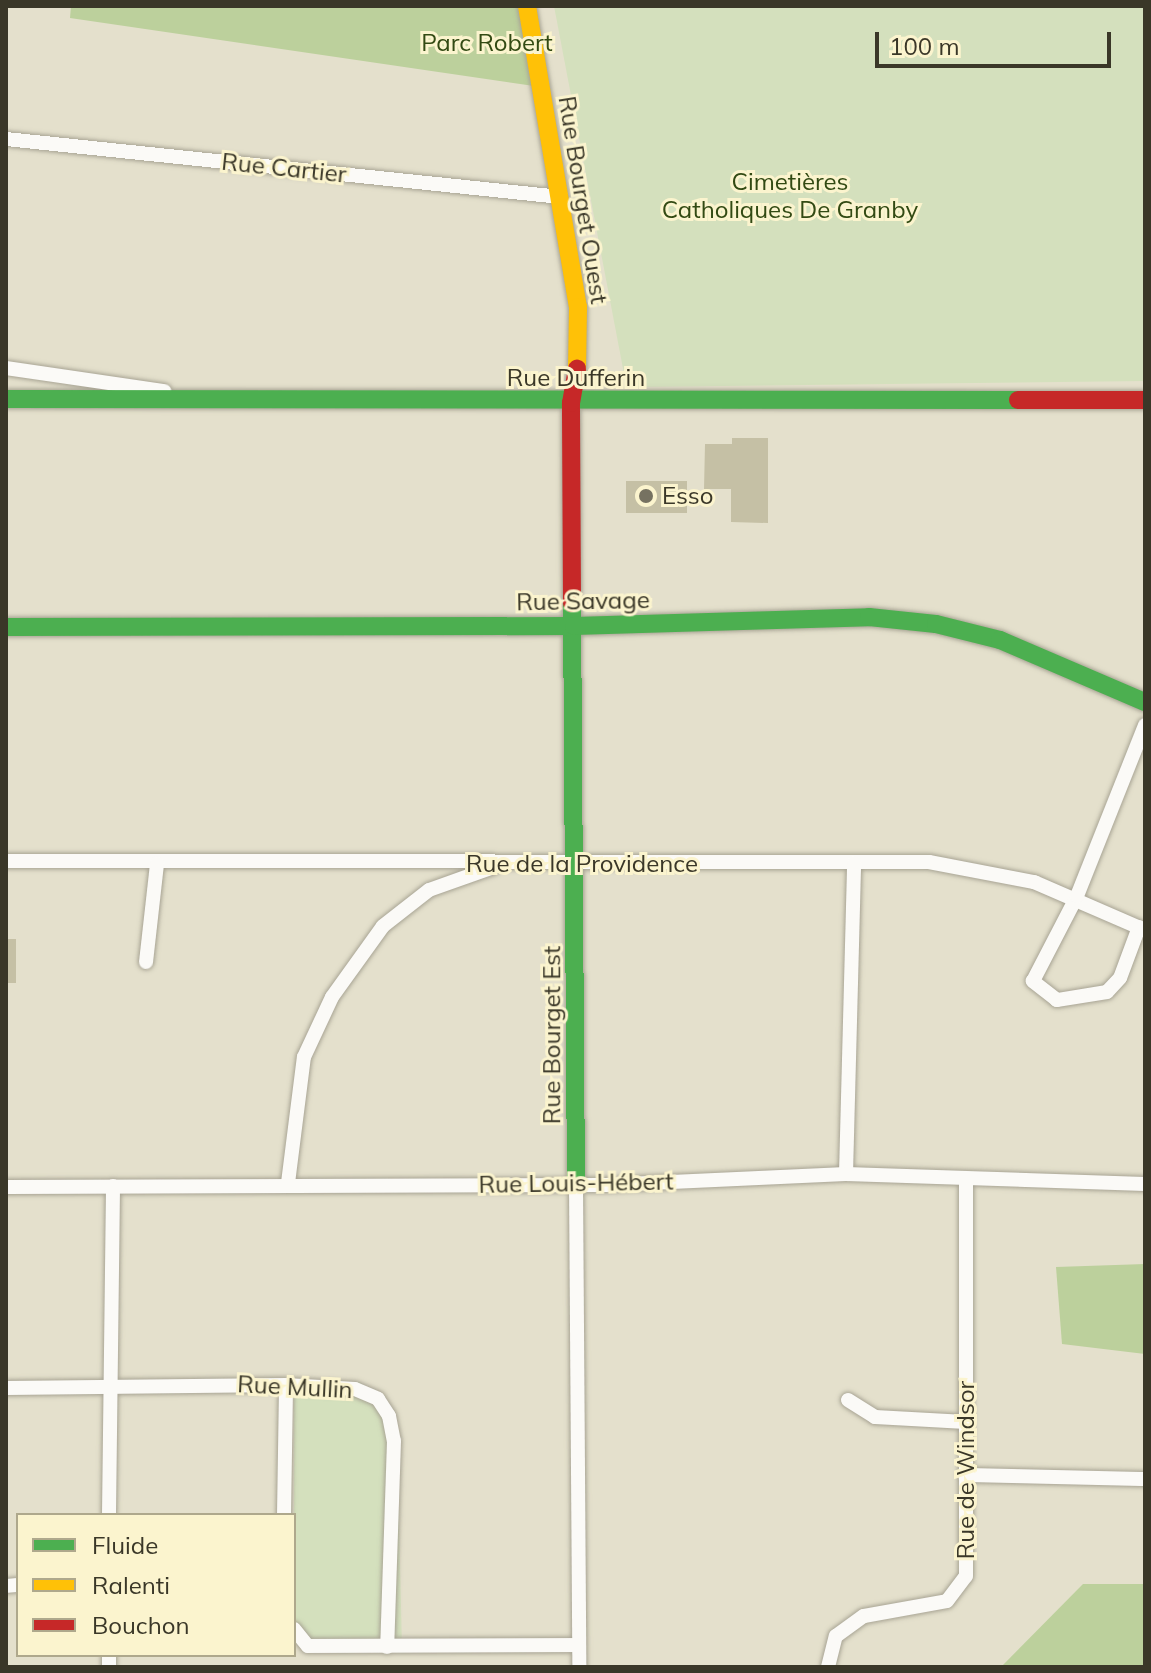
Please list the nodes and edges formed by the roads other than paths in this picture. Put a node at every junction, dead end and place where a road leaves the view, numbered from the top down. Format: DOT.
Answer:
graph roads {
  1 [pos="527,6"];
  2 [pos="6,139"];
  3 [pos="561,197"];
  4 [pos="6,368"];
  5 [pos="214,398"];
  6 [pos="6,399"];
  7 [pos="1145,400"];
  8 [pos="571,403"];
  9 [pos="574,626"];
  10 [pos="6,627"];
  11 [pos="1145,702"];
  12 [pos="1145,725"];
  13 [pos="6,861"];
  14 [pos="576,863"];
  15 [pos="854,863"];
  16 [pos="157,864"];
  17 [pos="504,864"];
  18 [pos="1077,896"];
  19 [pos="1142,928"];
  20 [pos="146,962"];
  21 [pos="846,1174"];
  22 [pos="966,1182"];
  23 [pos="288,1183"];
  24 [pos="576,1184"];
  25 [pos="1145,1184"];
  26 [pos="113,1186"];
  27 [pos="6,1187"];
  28 [pos="286,1385"];
  29 [pos="109,1387"];
  30 [pos="6,1388"];
  31 [pos="848,1400"];
  32 [pos="966,1422"];
  33 [pos="965,1475"];
  34 [pos="1145,1479"];
  35 [pos="109,1513"];
  36 [pos="284,1513"];
  37 [pos="296,1631"];
  38 [pos="578,1645"];
  39 [pos="387,1647"];
  40 [pos="579,1667"];
  41 [pos="828,1667"];
  1 -- 3 [label="street, Rue Bourget Ouest"];
  2 -- 3 [label="street, Rue Cartier"];
  3 -- 8 [label="street, Rue Bourget Ouest"];
  4 -- 5 [label="street"];
  5 -- 6 [label="street, Rue Dufferin"];
  5 -- 8 [label="street, Rue Dufferin"];
  7 -- 8 [label="street, Rue Dufferin"];
  8 -- 9 [label="street, Rue Bourget Est"];
  9 -- 10 [label="street, Rue Savage"];
  9 -- 11 [label="street, Rue Savage"];
  9 -- 14 [label="street, Rue Bourget Est"];
  12 -- 18 [label="street"];
  13 -- 16 [label="street, Rue de la Providence"];
  14 -- 15 [label="street, Rue de la Providence"];
  14 -- 17 [label="street, Rue de la Providence"];
  14 -- 24 [label="street, Rue Bourget Est"];
  15 -- 18 [label="street, Rue de la Providence"];
  15 -- 21 [label="street"];
  16 -- 17 [label="street, Rue de la Providence"];
  16 -- 20 [label="street"];
  17 -- 23 [label="street"];
  18 -- 19 [label="street, Rue de la Providence"];
  18 -- 19 [label="street"];
  21 -- 22 [label="street, Rue Louis-Hébert"];
  21 -- 24 [label="street, Rue Louis-Hébert"];
  22 -- 25 [label="street, Rue Louis-Hébert"];
  22 -- 32 [label="street, Rue de Windsor"];
  23 -- 24 [label="street, Rue Louis-Hébert"];
  23 -- 26 [label="street, Rue Louis-Hébert"];
  24 -- 38 [label="street, Rue Bourget Est"];
  26 -- 27 [label="street, Rue Louis-Hébert"];
  26 -- 29 [label="street"];
  28 -- 29 [label="street, Rue Mullin"];
  28 -- 36 [label="street"];
  28 -- 39 [label="street, Rue Mullin"];
  29 -- 30 [label="street, Rue Mullin"];
  29 -- 35 [label="street"];
  31 -- 32 [label="street"];
  32 -- 33 [label="street, Rue de Windsor"];
  33 -- 34 [label="street"];
  33 -- 41 [label="street, Rue de Windsor"];
  37 -- 39 [label="street"];
  38 -- 39 [label="street"];
  38 -- 40 [label="street, Rue Bourget Est"];
}
